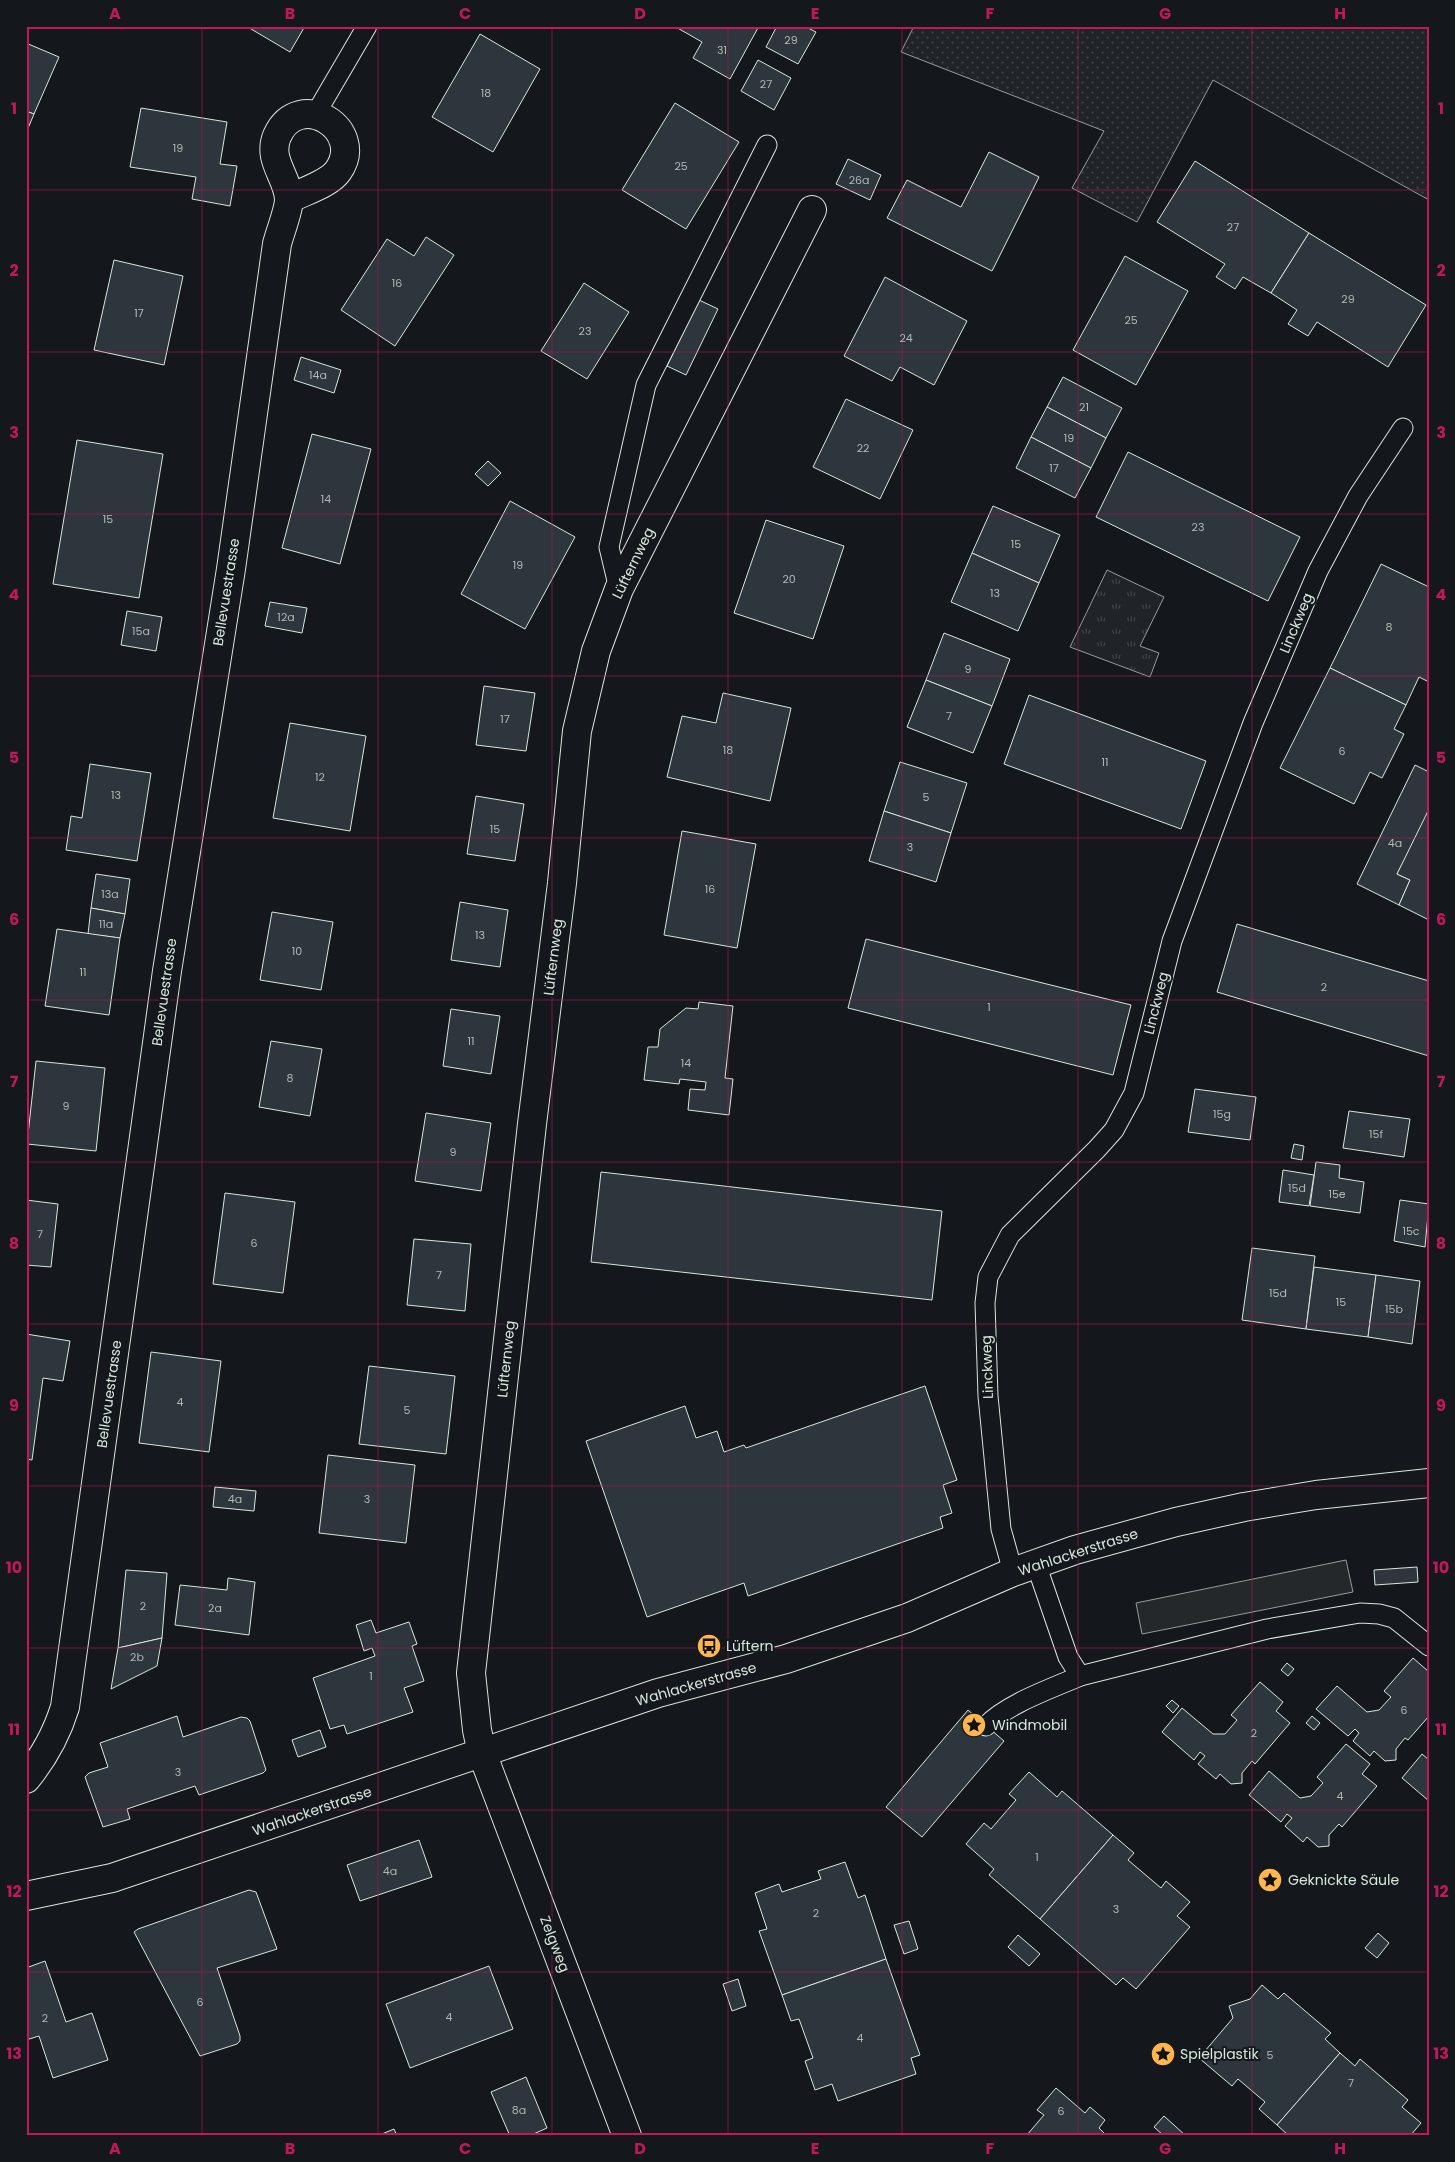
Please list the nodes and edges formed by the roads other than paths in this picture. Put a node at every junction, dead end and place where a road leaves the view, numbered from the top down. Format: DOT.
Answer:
graph roads {
  1 [pos="367,26"];
  2 [pos="315,115"];
  3 [pos="767,145"];
  4 [pos="289,199"];
  5 [pos="812,210"];
  6 [pos="1403,428"];
  7 [pos="619,589"];
  8 [pos="1429,1482"];
  9 [pos="1024,1568"];
  10 [pos="1429,1646"];
  11 [pos="1080,1676"];
  12 [pos="986,1726"];
  13 [pos="482,1753"];
  14 [pos="26,1779"];
  15 [pos="26,1896"];
  16 [pos="627,2136"];
  1 -- 2 [label="lane"];
  2 -- 4 [label="street"];
  2 -- 4 [label="street"];
  3 -- 7 [label="lane"];
  4 -- 14 [label="street, Bellevuestrasse"];
  5 -- 7 [label="street, Lüfternweg"];
  6 -- 9 [label="lane, Linckweg"];
  7 -- 13 [label="street, Lüfternweg"];
  8 -- 9 [label="street, Wahlackerstrasse"];
  9 -- 11 [label="lane, Linckweg"];
  9 -- 13 [label="street, Wahlackerstrasse"];
  10 -- 11 [label="lane"];
  11 -- 12 [label="lane"];
  13 -- 15 [label="street, Wahlackerstrasse"];
  13 -- 16 [label="street, Zelgweg"];
}
